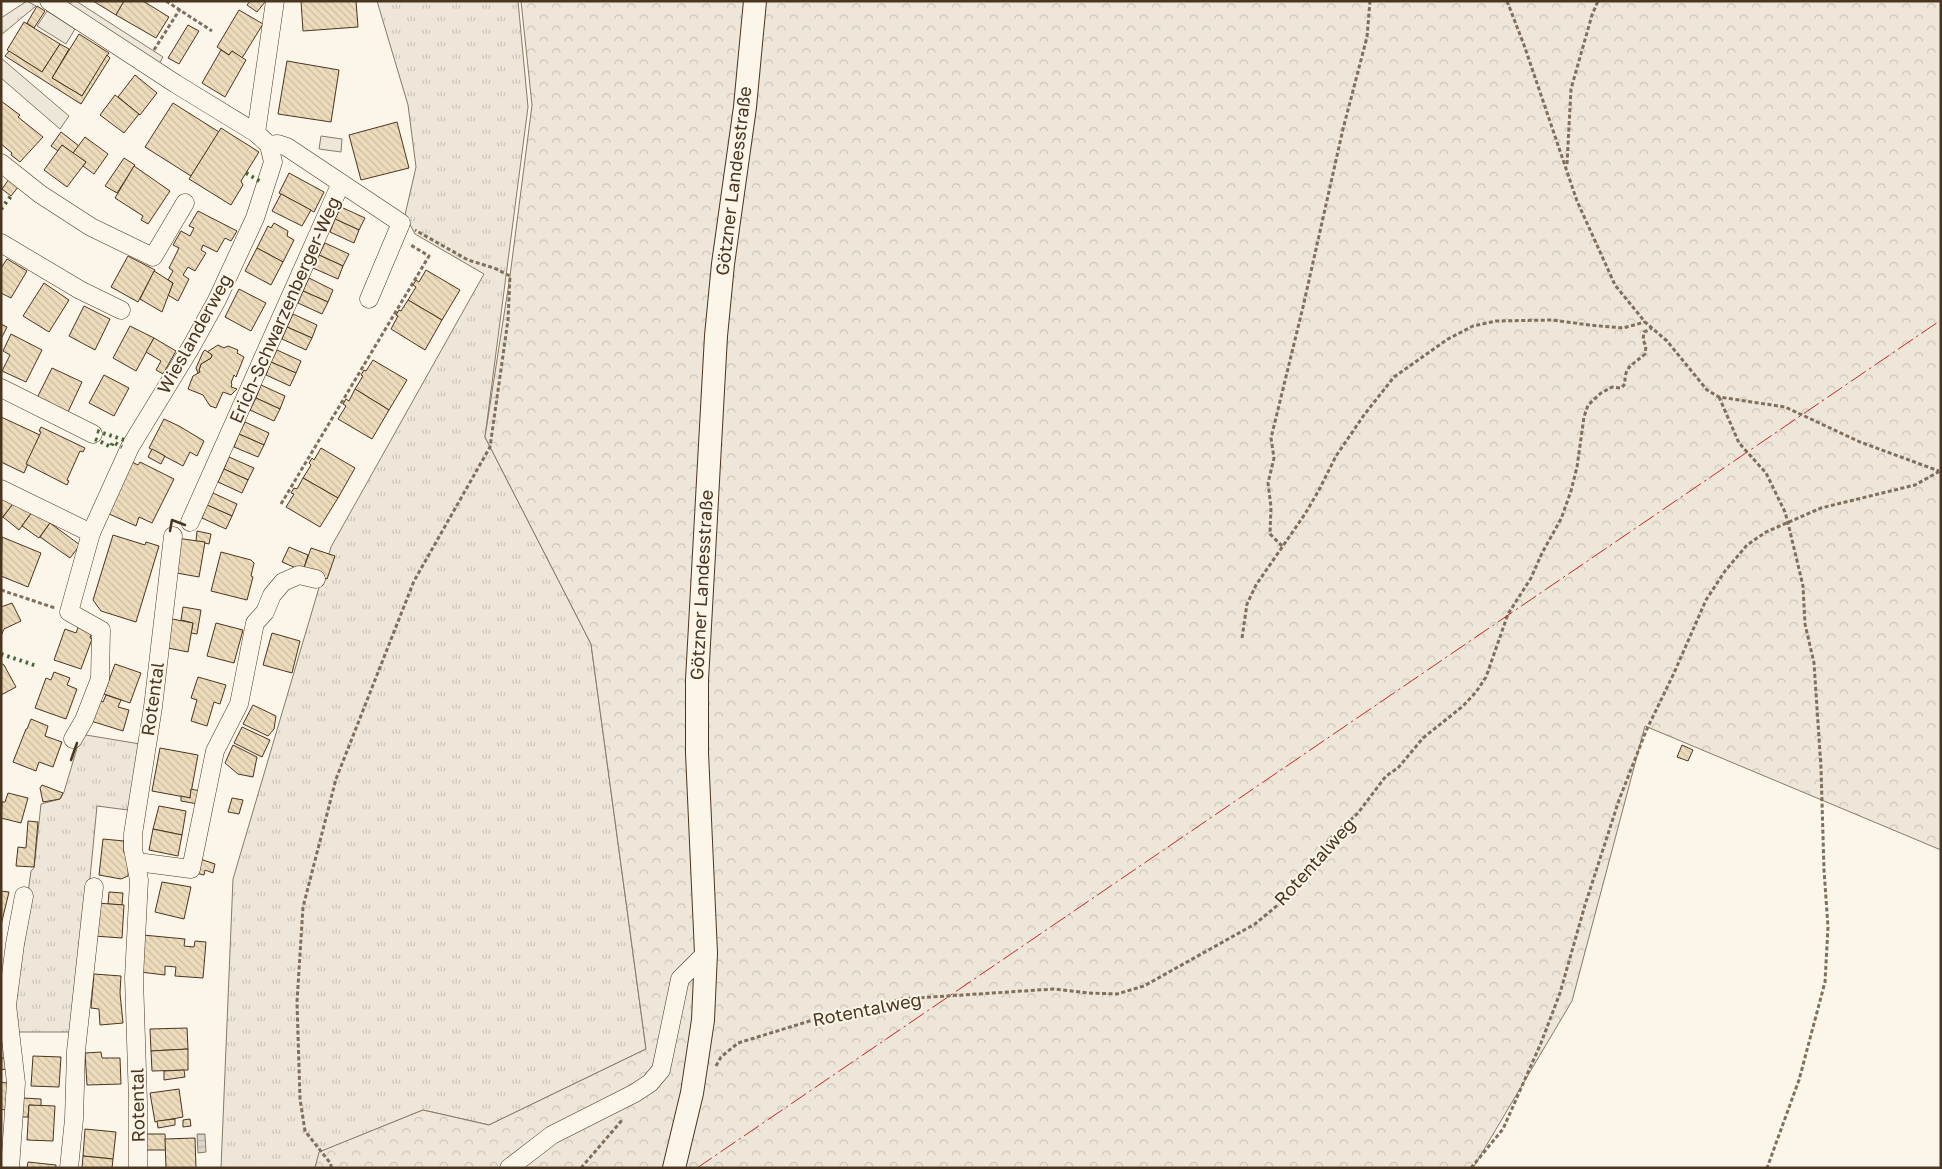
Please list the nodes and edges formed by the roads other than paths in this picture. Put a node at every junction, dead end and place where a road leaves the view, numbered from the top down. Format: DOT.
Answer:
graph roads {
  1 [pos="49,1"];
  2 [pos="275,1"];
  3 [pos="755,1"];
  4 [pos="256,132"];
  5 [pos="269,145"];
  6 [pos="1,163"];
  7 [pos="341,183"];
  8 [pos="185,203"];
  9 [pos="1,243"];
  10 [pos="369,298"];
  11 [pos="120,310"];
  12 [pos="1,388"];
  13 [pos="93,434"];
  14 [pos="1,489"];
  15 [pos="190,522"];
  16 [pos="91,533"];
  17 [pos="173,536"];
  18 [pos="316,579"];
  19 [pos="73,739"];
  20 [pos="137,862"];
  21 [pos="94,887"];
  22 [pos="24,896"];
  23 [pos="706,953"];
  24 [pos="10,1168"];
  25 [pos="69,1168"];
  26 [pos="138,1168"];
  27 [pos="509,1168"];
  28 [pos="674,1168"];
  1 -- 4 [label="street"];
  2 -- 4 [label="street"];
  3 -- 23 [label="main road, Götzner Landesstraße"];
  4 -- 5 [label="street"];
  5 -- 7 [label="street"];
  5 -- 16 [label="street, Wieslanderweg"];
  6 -- 8 [label="street"];
  7 -- 10 [label="street, Erich-Schwarzenberger-Weg"];
  7 -- 15 [label="street, Erich-Schwarzenberger-Weg"];
  9 -- 11 [label="street"];
  12 -- 13 [label="street"];
  14 -- 16 [label="street"];
  16 -- 19 [label="street, Wieslanderweg"];
  17 -- 20 [label="street, Rotental"];
  18 -- 20 [label="street"];
  20 -- 26 [label="street, Rotental"];
  21 -- 25 [label="street"];
  22 -- 24 [label="street"];
  23 -- 27 [label="street"];
  23 -- 28 [label="main road, Götzner Landesstraße"];
}
